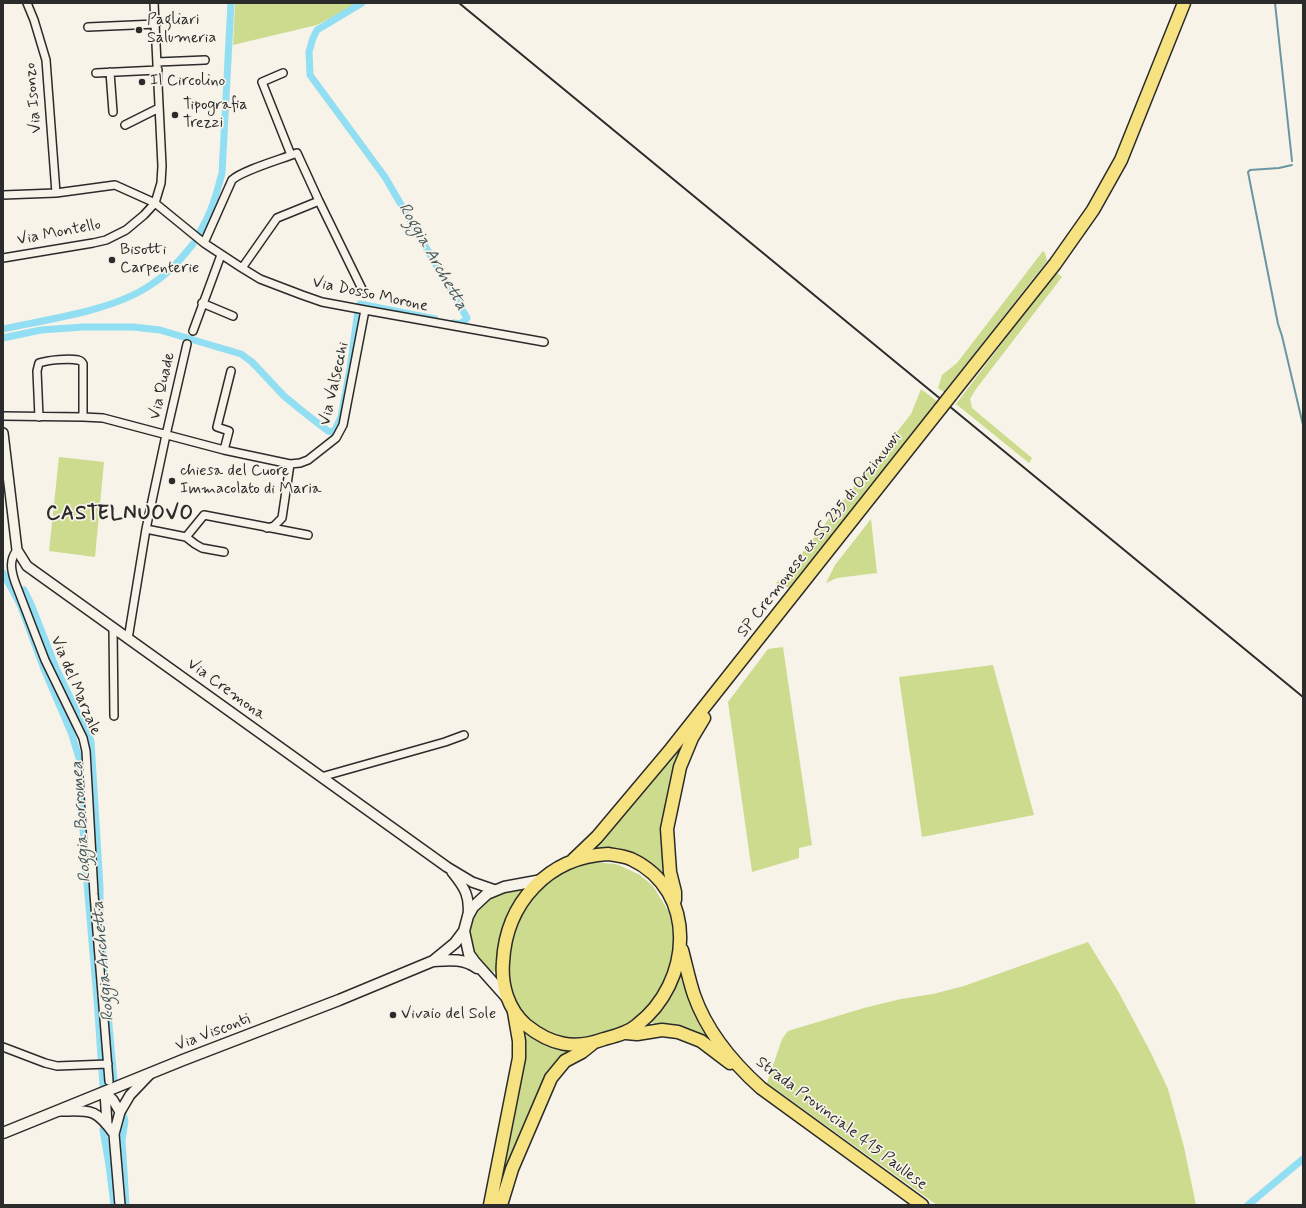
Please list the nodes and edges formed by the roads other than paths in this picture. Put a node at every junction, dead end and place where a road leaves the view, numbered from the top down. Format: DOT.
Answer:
graph roads {
  1 [pos="26,3"];
  2 [pos="154,3"];
  3 [pos="1184,3"];
  4 [pos="156,24"];
  5 [pos="88,27"];
  6 [pos="205,60"];
  7 [pos="158,66"];
  8 [pos="96,72"];
  9 [pos="110,72"];
  10 [pos="283,73"];
  11 [pos="160,108"];
  12 [pos="113,112"];
  13 [pos="125,125"];
  14 [pos="291,155"];
  15 [pos="56,192"];
  16 [pos="3,195"];
  17 [pos="319,202"];
  18 [pos="155,203"];
  19 [pos="204,243"];
  20 [pos="221,255"];
  21 [pos="3,258"];
  22 [pos="242,268"];
  23 [pos="362,289"];
  24 [pos="202,303"];
  25 [pos="360,310"];
  26 [pos="233,316"];
  27 [pos="193,330"];
  28 [pos="544,342"];
  29 [pos="187,344"];
  30 [pos="230,372"];
  31 [pos="3,416"];
  32 [pos="39,417"];
  33 [pos="83,417"];
  34 [pos="3,432"];
  35 [pos="166,434"];
  36 [pos="224,450"];
  37 [pos="290,464"];
  38 [pos="267,528"];
  39 [pos="146,529"];
  40 [pos="308,535"];
  41 [pos="186,538"];
  42 [pos="17,550"];
  43 [pos="224,552"];
  44 [pos="113,628"];
  45 [pos="128,639"];
  46 [pos="725,680"];
  47 [pos="114,716"];
  48 [pos="464,735"];
  49 [pos="322,777"];
  50 [pos="574,860"];
  51 [pos="447,867"];
  52 [pos="542,880"];
  53 [pos="496,890"];
  54 [pos="675,907"];
  55 [pos="468,916"];
  56 [pos="464,931"];
  57 [pos="680,945"];
  58 [pos="433,961"];
  59 [pos="486,975"];
  60 [pos="508,999"];
  61 [pos="514,1012"];
  62 [pos="625,1032"];
  63 [pos="592,1044"];
  64 [pos="3,1047"];
  65 [pos="108,1064"];
  66 [pos="740,1069"];
  67 [pos="151,1073"];
  68 [pos="109,1080"];
  69 [pos="105,1092"];
  70 [pos="58,1111"];
  71 [pos="120,1112"];
  72 [pos="107,1124"];
  73 [pos="3,1133"];
  74 [pos="114,1134"];
  75 [pos="120,1205"];
  76 [pos="490,1205"];
  77 [pos="501,1205"];
  78 [pos="922,1205"];
  1 -- 15 [label="street, Via Isonzo"];
  2 -- 4 [label="street, Via Montello"];
  3 -- 46 [label="main road, SP Cremonese ex SS 235 di Orzinuovi, bridge"];
  4 -- 5 [label="street"];
  4 -- 7 [label="street, Via Montello"];
  6 -- 7 [label="street"];
  7 -- 9 [label="street"];
  7 -- 11 [label="street, Via Montello"];
  8 -- 9 [label="street"];
  9 -- 12 [label="street"];
  10 -- 14 [label="street"];
  11 -- 13 [label="street"];
  11 -- 18 [label="street, Via Montello"];
  14 -- 17 [label="street"];
  14 -- 19 [label="street"];
  15 -- 16 [label="street, Via Dosso Morone"];
  15 -- 18 [label="street, Via Dosso Morone"];
  17 -- 22 [label="street"];
  17 -- 23 [label="street"];
  18 -- 19 [label="street, Via Dosso Morone"];
  18 -- 21 [label="street, Via Montello"];
  19 -- 20 [label="street, Via Dosso Morone"];
  20 -- 22 [label="street, Via Dosso Morone"];
  20 -- 24 [label="street"];
  22 -- 25 [label="street, Via Dosso Morone"];
  24 -- 26 [label="street"];
  24 -- 27 [label="street"];
  25 -- 28 [label="street, Via Dosso Morone"];
  25 -- 37 [label="street, Via Valsecchi"];
  29 -- 35 [label="street, Via Quade"];
  30 -- 36 [label="street"];
  31 -- 32 [label="street, Via Valsecchi"];
  32 -- 33 [label="street, Via Valsecchi"];
  32 -- 33 [label="street"];
  33 -- 35 [label="street, Via Valsecchi"];
  34 -- 42 [label="street, Via Cremona"];
  35 -- 36 [label="street, Via Valsecchi"];
  35 -- 39 [label="street, Via Quade"];
  36 -- 37 [label="street, Via Valsecchi"];
  37 -- 38 [label="street"];
  38 -- 40 [label="street"];
  38 -- 41 [label="street"];
  39 -- 41 [label="street"];
  39 -- 45 [label="street, Via Quade"];
  41 -- 43 [label="street"];
  42 -- 44 [label="street, Via Cremona"];
  42 -- 65 [label="street, Via del Marzale"];
  44 -- 45 [label="street, Via Cremona"];
  44 -- 47 [label="street"];
  45 -- 49 [label="street, Via Cremona"];
  46 -- 50 [label="main road"];
  46 -- 54 [label="main road"];
  48 -- 49 [label="street"];
  49 -- 51 [label="street, Via Cremona"];
  50 -- 52 [label="main road"];
  50 -- 54 [label="main road"];
  51 -- 53 [label="street, Via Cremona"];
  51 -- 55 [label="street, Via Cremona"];
  52 -- 53 [label="main road"];
  52 -- 60 [label="main road"];
  53 -- 55 [label="main road"];
  54 -- 57 [label="main road"];
  55 -- 56 [label="main road"];
  56 -- 58 [label="main road"];
  56 -- 59 [label="main road"];
  57 -- 62 [label="main road"];
  57 -- 66 [label="main road, Strada Provinciale 415 Paullese"];
  58 -- 59 [label="main road"];
  58 -- 67 [label="main road, Via Visconti"];
  59 -- 60 [label="main road"];
  60 -- 61 [label="main road"];
  61 -- 63 [label="main road"];
  61 -- 76 [label="main road"];
  62 -- 63 [label="main road"];
  62 -- 66 [label="main road, Strada Provinciale 415 Paullese"];
  63 -- 77 [label="main road"];
  64 -- 65 [label="street"];
  65 -- 68 [label="street, Via del Marzale"];
  66 -- 78 [label="main road, Strada Provinciale 415 Paullese"];
  67 -- 69 [label="main road, Via Visconti"];
  67 -- 71 [label="street"];
  69 -- 70 [label="main road, Via Visconti"];
  69 -- 71 [label="street"];
  69 -- 72 [label="street"];
  70 -- 72 [label="street"];
  70 -- 73 [label="main road, Via Visconti"];
  71 -- 74 [label="street"];
  72 -- 74 [label="street"];
  74 -- 75 [label="street"];
}
